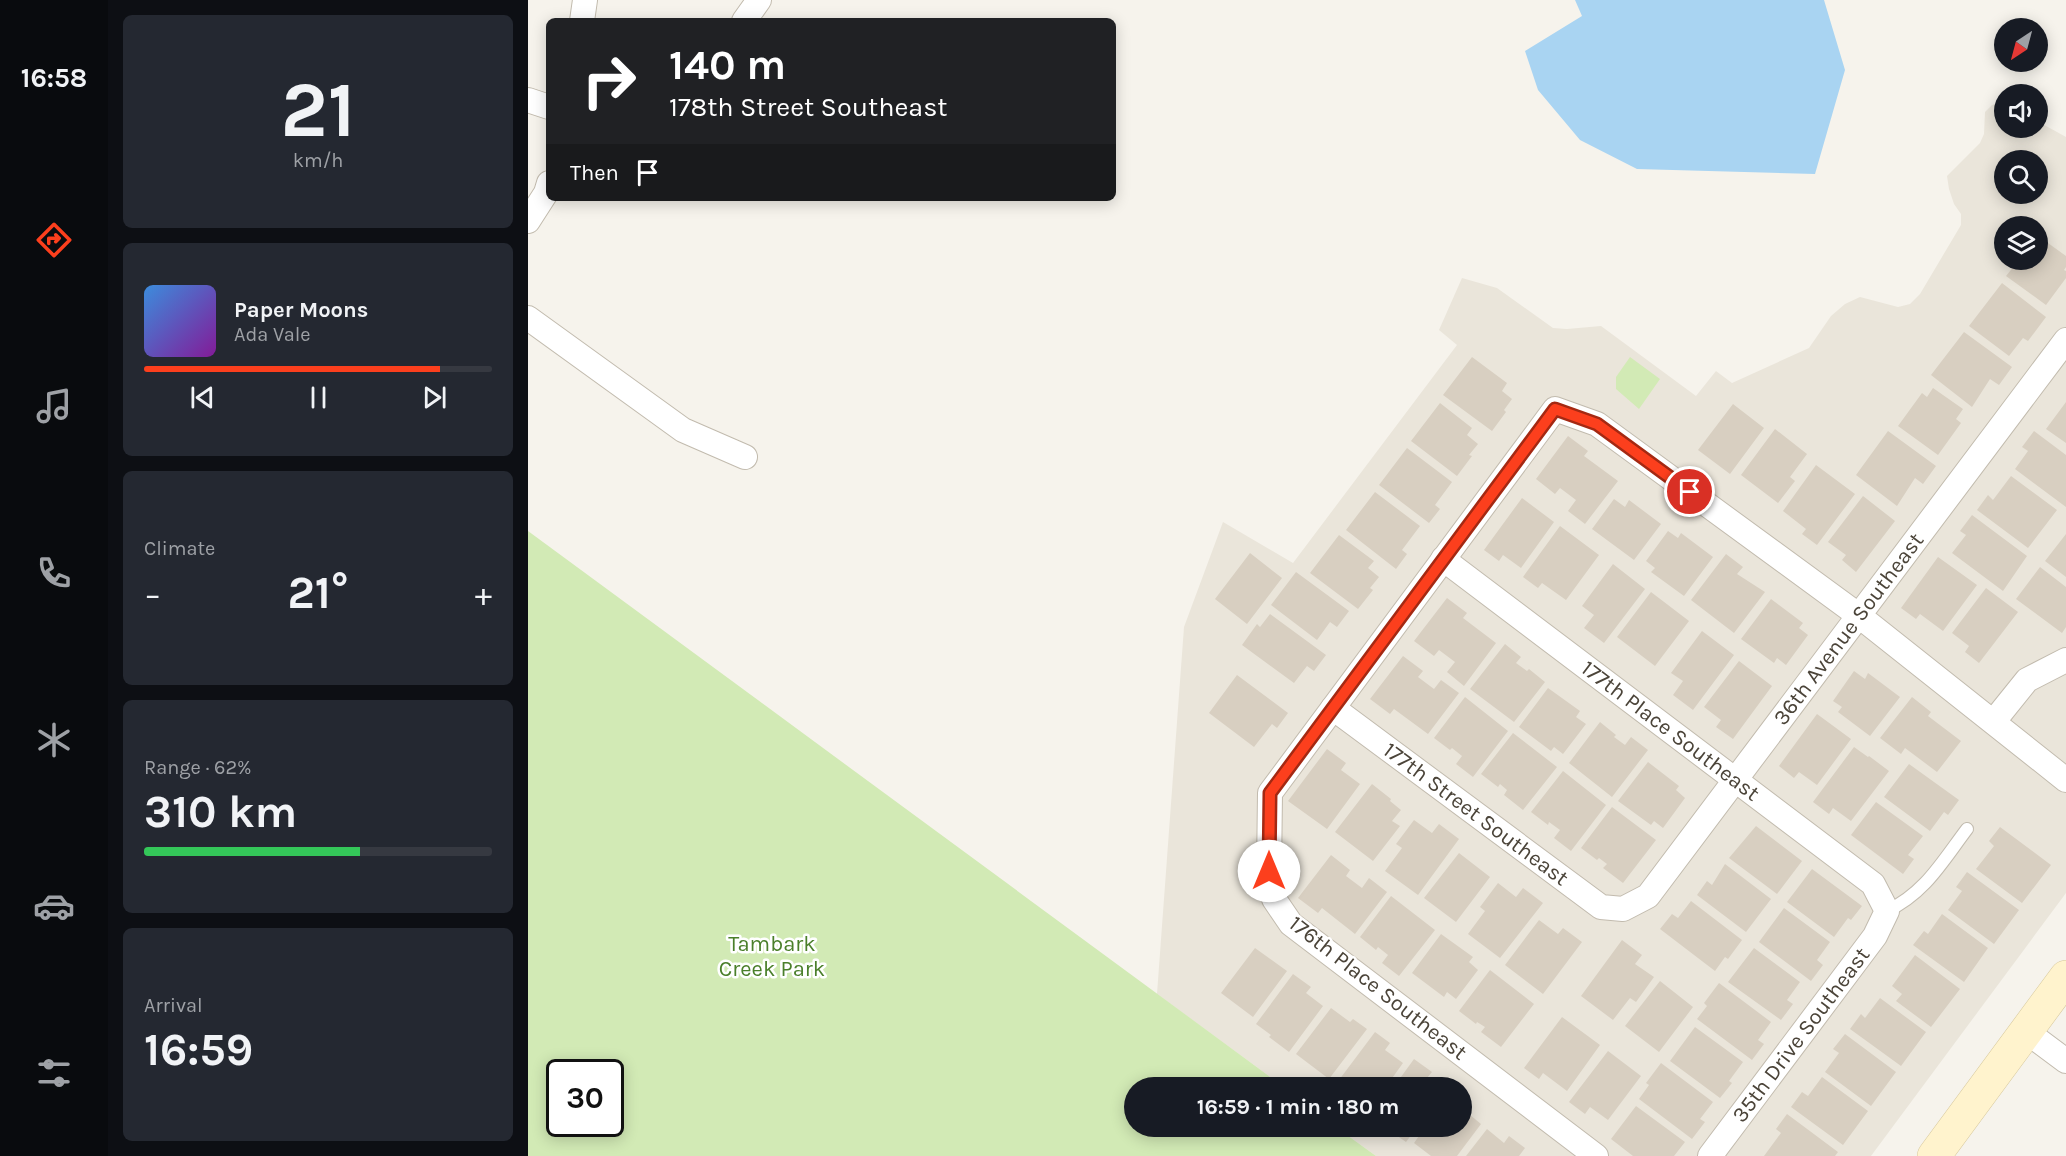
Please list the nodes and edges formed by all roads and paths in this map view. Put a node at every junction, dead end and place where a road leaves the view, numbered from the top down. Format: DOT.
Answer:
graph roads {
  1 [pos="585,0"];
  2 [pos="759,0"];
  3 [pos="582,18"];
  4 [pos="746,18"];
  5 [pos="528,100"];
  6 [pos="546,106"];
  7 [pos="546,193"];
  8 [pos="528,221"];
  9 [pos="528,318"];
  10 [pos="2066,340"];
  11 [pos="745,457"];
  12 [pos="1443,559"];
  13 [pos="1858,615"];
  14 [pos="2066,660"];
  15 [pos="1333,708"];
  16 [pos="1994,721"];
  17 [pos="1735,780"];
  18 [pos="2066,780"];
  19 [pos="1967,829"];
  20 [pos="1623,909"];
  21 [pos="1887,911"];
  22 [pos="2066,976"];
  23 [pos="2026,1032"];
  24 [pos="2066,1061"];
  25 [pos="1596,1156"];
  26 [pos="1710,1156"];
  27 [pos="1934,1156"];
  1 -- 3 [label="street"];
  2 -- 4 [label="street"];
  5 -- 6 [label="street"];
  7 -- 8 [label="street"];
  9 -- 11 [label="street"];
  10 -- 13 [label="street, 36th Avenue Southeast"];
  12 -- 13 [label="street, 176th Place Southeast"];
  12 -- 15 [label="street, 176th Place Southeast"];
  12 -- 17 [label="street, 177th Place Southeast"];
  13 -- 16 [label="street"];
  13 -- 17 [label="street, 36th Avenue Southeast"];
  14 -- 16 [label="street"];
  15 -- 20 [label="street, 177th Street Southeast"];
  15 -- 25 [label="street, 176th Place Southeast"];
  16 -- 18 [label="street"];
  17 -- 20 [label="street, 36th Avenue Southeast"];
  17 -- 21 [label="street, 177th Place Southeast"];
  19 -- 21 [label="lane"];
  21 -- 26 [label="street, 35th Drive Southeast"];
  22 -- 23 [label="street"];
  23 -- 24 [label="street"];
  23 -- 27 [label="street"];
}
